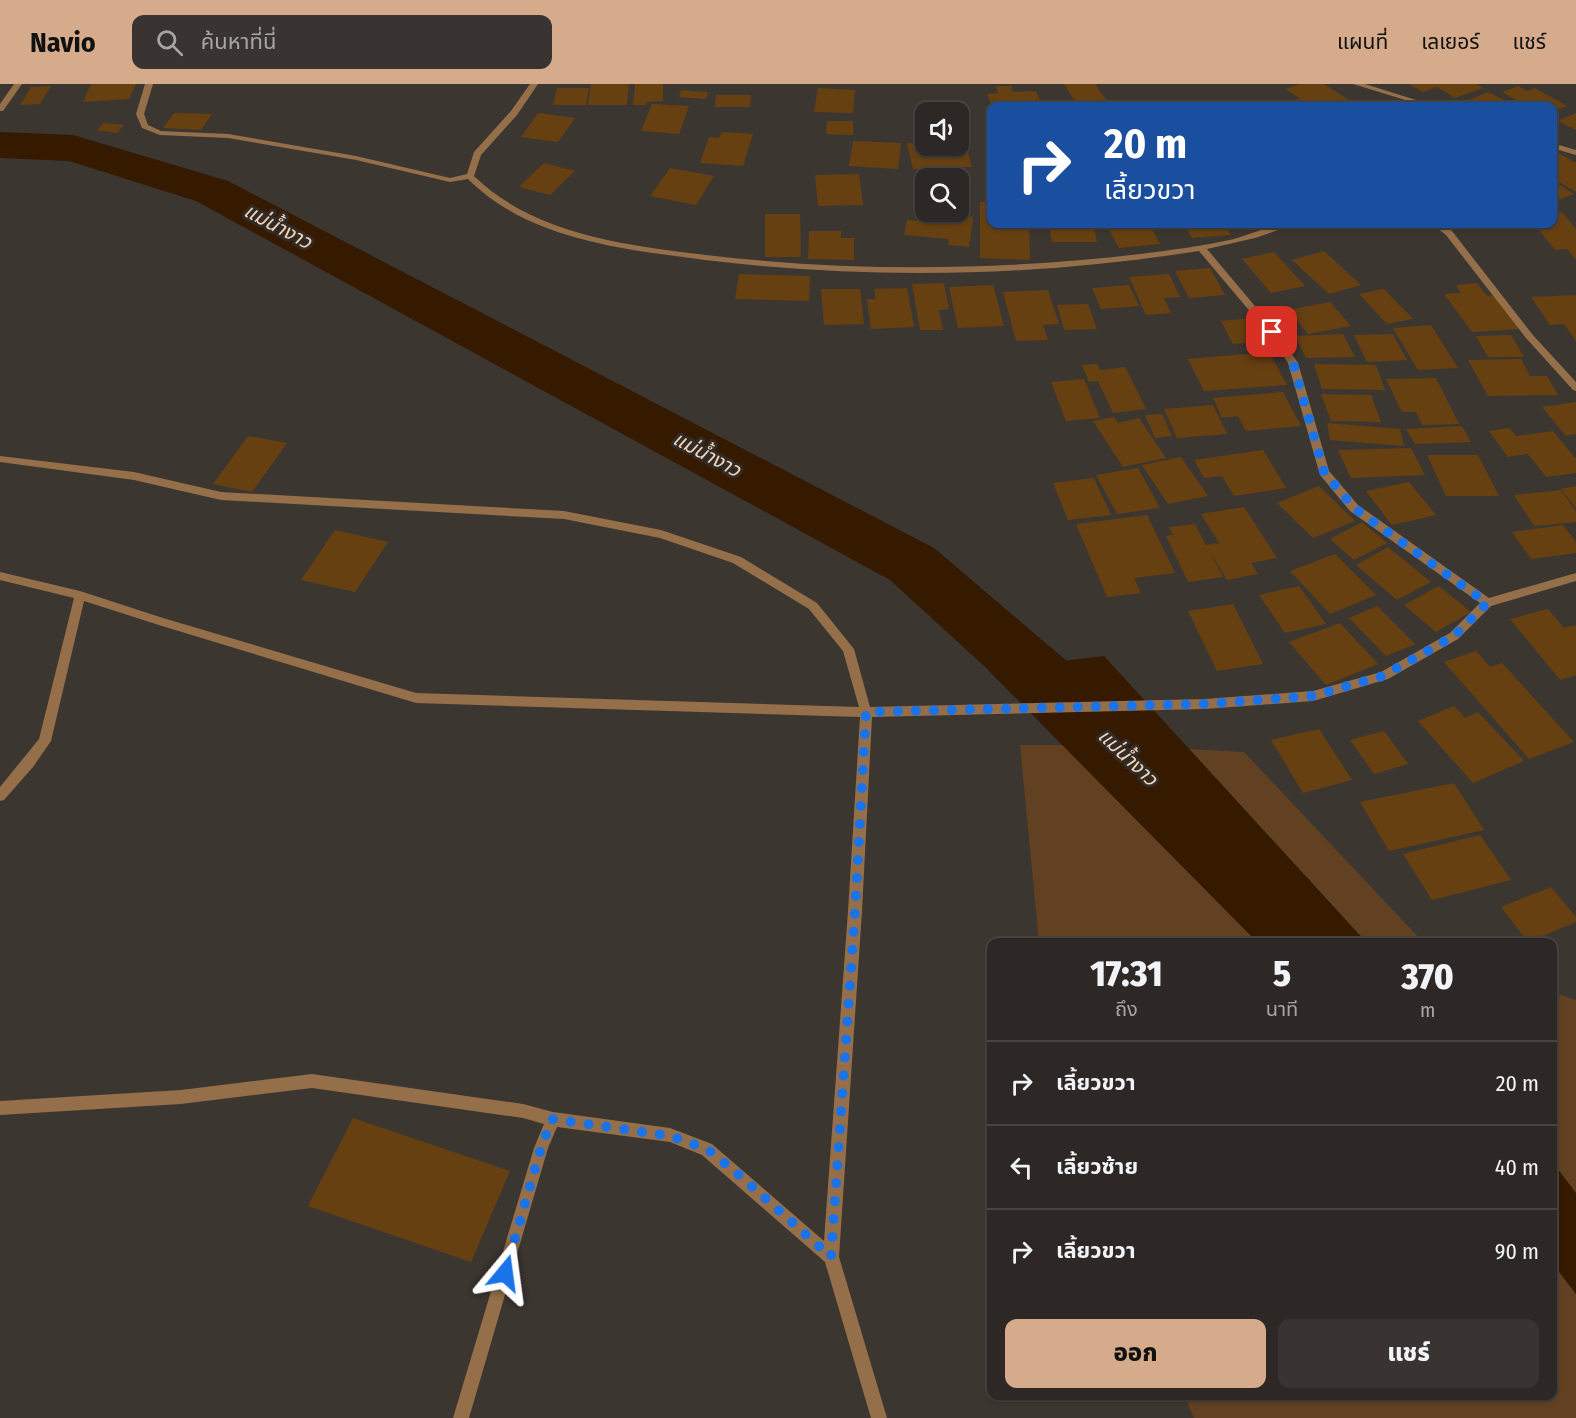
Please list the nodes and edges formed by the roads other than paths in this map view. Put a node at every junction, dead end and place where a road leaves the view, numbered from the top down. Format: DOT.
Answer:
graph roads {
  1 [pos="18,84"];
  2 [pos="149,84"];
  3 [pos="534,84"];
  4 [pos="1357,84"];
  5 [pos="1418,102"];
  6 [pos="0,109"];
  7 [pos="1557,147"];
  8 [pos="1576,153"];
  9 [pos="470,176"];
  10 [pos="1273,228"];
  11 [pos="1442,228"];
  12 [pos="1201,248"];
  13 [pos="1576,388"];
  14 [pos="0,459"];
  15 [pos="0,576"];
  16 [pos="1576,577"];
  17 [pos="80,595"];
  18 [pos="1487,603"];
  19 [pos="866,712"];
  20 [pos="0,796"];
  21 [pos="0,1108"];
  22 [pos="552,1119"];
  23 [pos="831,1257"];
  24 [pos="461,1418"];
  25 [pos="879,1418"];
  1 -- 6 [label="street"];
  2 -- 9 [label="street"];
  3 -- 9 [label="street"];
  4 -- 5 [label="street"];
  7 -- 8 [label="street"];
  9 -- 12 [label="street"];
  10 -- 12 [label="street"];
  11 -- 13 [label="street"];
  12 -- 18 [label="street"];
  14 -- 19 [label="street"];
  15 -- 17 [label="street"];
  16 -- 18 [label="street"];
  17 -- 19 [label="street"];
  17 -- 20 [label="street"];
  18 -- 19 [label="street"];
  19 -- 23 [label="street"];
  21 -- 22 [label="street"];
  22 -- 23 [label="street"];
  22 -- 24 [label="street"];
  23 -- 25 [label="street"];
}
